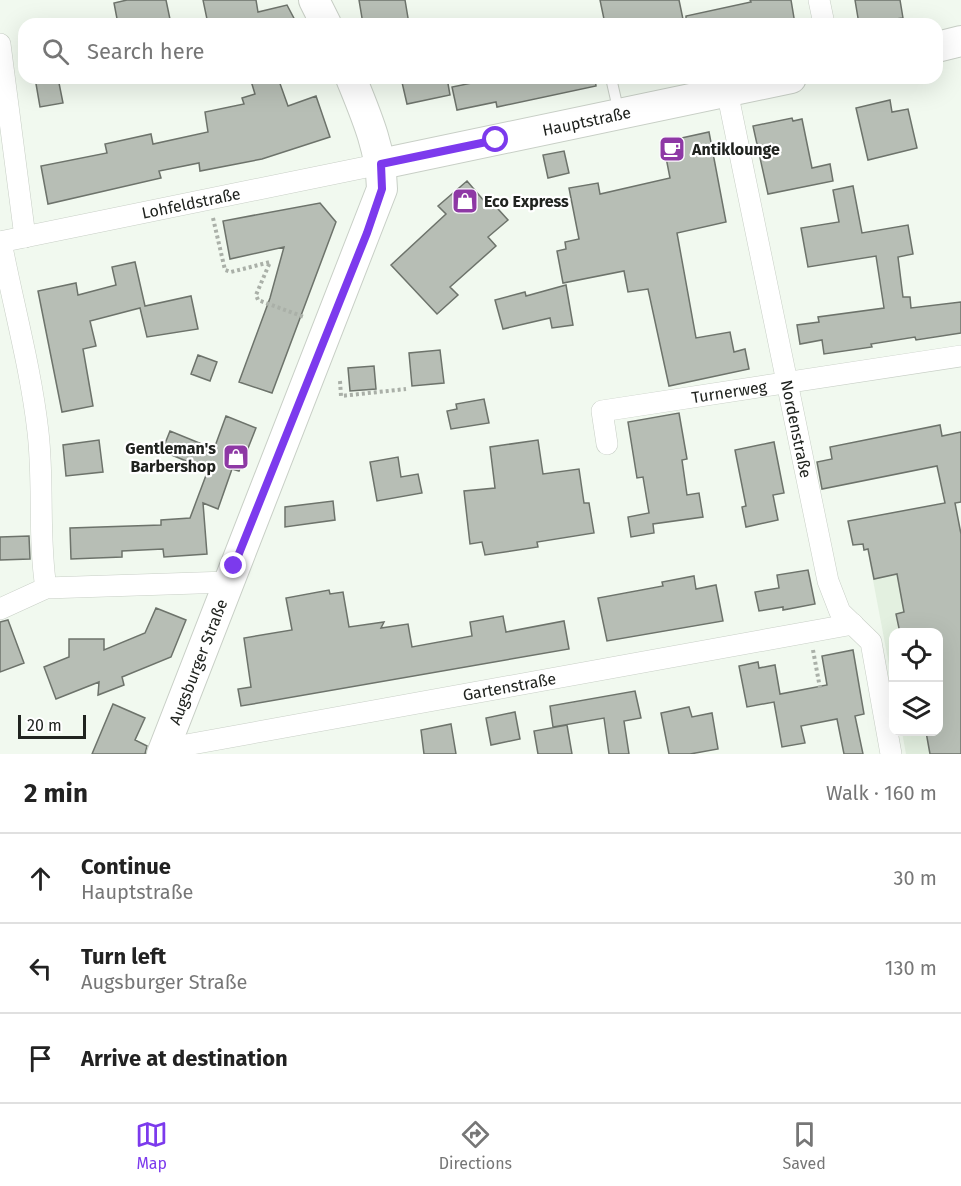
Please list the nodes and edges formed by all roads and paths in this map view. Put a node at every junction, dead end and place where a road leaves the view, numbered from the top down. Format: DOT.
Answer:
graph roads {
  1 [pos="314,0"];
  2 [pos="819,0"];
  3 [pos="323,18"];
  4 [pos="823,18"];
  5 [pos="961,41"];
  6 [pos="0,44"];
  7 [pos="943,45"];
  8 [pos="353,84"];
  9 [pos="612,84"];
  10 [pos="761,84"];
  11 [pos="727,91"];
  12 [pos="619,114"];
  13 [pos="381,164"];
  14 [pos="210,199"];
  15 [pos="25,237"];
  16 [pos="1,242"];
  17 [pos="330,327"];
  18 [pos="961,356"];
  19 [pos="340,381"];
  20 [pos="788,382"];
  21 [pos="406,390"];
  22 [pos="607,444"];
  23 [pos="228,582"];
  24 [pos="46,588"];
  25 [pos="0,609"];
  26 [pos="853,624"];
  27 [pos="810,631"];
  28 [pos="820,688"];
  29 [pos="163,752"];
  30 [pos="891,754"];
  1 -- 3 [label="street"];
  2 -- 4 [label="street"];
  5 -- 7 [label="street"];
  6 -- 15 [label="street"];
  8 -- 13 [label="street, Augsburger Straße"];
  9 -- 12 [label="lane"];
  10 -- 11 [label="street, Hauptstraße"];
  11 -- 12 [label="street, Hauptstraße"];
  11 -- 20 [label="street, Nordenstraße"];
  12 -- 13 [label="street, Hauptstraße"];
  13 -- 14 [label="street, Lohfeldstraße"];
  13 -- 17 [label="street, Augsburger Straße"];
  14 -- 15 [label="street, Lohfeldstraße"];
  14 -- 17 [label="path"];
  15 -- 16 [label="street, Lohfeldstraße"];
  16 -- 24 [label="street"];
  17 -- 23 [label="street, Augsburger Straße"];
  18 -- 20 [label="street, Turnerweg"];
  19 -- 21 [label="path"];
  20 -- 22 [label="street, Turnerweg"];
  20 -- 26 [label="street, Nordenstraße"];
  23 -- 24 [label="street"];
  23 -- 29 [label="street, Augsburger Straße"];
  24 -- 25 [label="street"];
  26 -- 27 [label="street, Gartenstraße"];
  26 -- 30 [label="street, Nordenstraße"];
  27 -- 28 [label="path"];
  27 -- 29 [label="street, Gartenstraße"];
}
